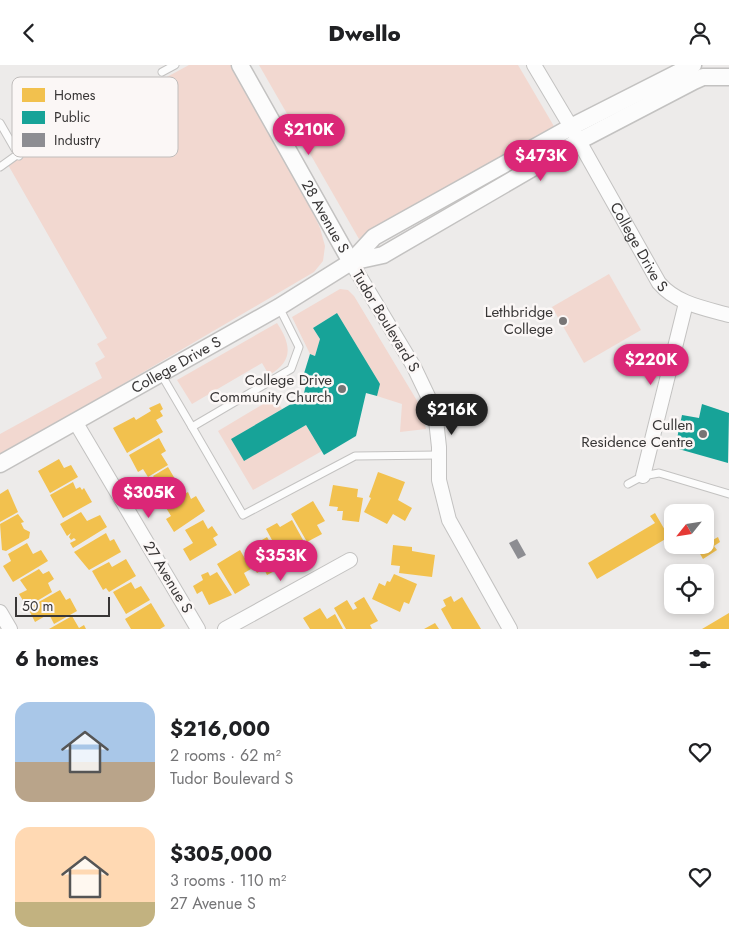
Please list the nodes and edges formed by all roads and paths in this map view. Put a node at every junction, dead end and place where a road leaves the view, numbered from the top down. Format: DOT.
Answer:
graph roads {
  1 [pos="175,65"];
  2 [pos="240,65"];
  3 [pos="534,65"];
  4 [pos="693,65"];
  5 [pos="162,72"];
  6 [pos="729,77"];
  7 [pos="0,123"];
  8 [pos="571,127"];
  9 [pos="579,141"];
  10 [pos="12,144"];
  11 [pos="17,157"];
  12 [pos="0,167"];
  13 [pos="351,262"];
  14 [pos="686,303"];
  15 [pos="279,307"];
  16 [pos="729,315"];
  17 [pos="161,374"];
  18 [pos="76,423"];
  19 [pos="192,427"];
  20 [pos="439,455"];
  21 [pos="0,464"];
  22 [pos="643,476"];
  23 [pos="628,484"];
  24 [pos="729,494"];
  25 [pos="350,559"];
  26 [pos="0,612"];
  27 [pos="10,629"];
  28 [pos="198,629"];
  29 [pos="226,629"];
  30 [pos="510,629"];
  1 -- 5 [label="lane"];
  2 -- 13 [label="street, 28 Avenue S"];
  3 -- 8 [label="street, College Drive S"];
  4 -- 8 [label="street, College Drive S"];
  6 -- 9 [label="street, College Drive S"];
  7 -- 10 [label="lane"];
  8 -- 9 [label="street, College Drive S"];
  8 -- 13 [label="street, College Drive S"];
  9 -- 13 [label="street, College Drive S"];
  9 -- 14 [label="street, College Drive S"];
  11 -- 12 [label="lane"];
  13 -- 15 [label="street, College Drive S"];
  13 -- 20 [label="street, Tudor Boulevard S"];
  14 -- 16 [label="street, College Drive S"];
  14 -- 22 [label="street"];
  15 -- 17 [label="street, College Drive S"];
  15 -- 19 [label="lane"];
  17 -- 18 [label="street, College Drive S"];
  17 -- 19 [label="lane"];
  18 -- 21 [label="street, College Drive S"];
  18 -- 28 [label="street, 27 Avenue S"];
  19 -- 20 [label="lane"];
  20 -- 30 [label="street, Tudor Boulevard S"];
  22 -- 23 [label="lane"];
  22 -- 24 [label="lane"];
  25 -- 29 [label="street"];
  26 -- 27 [label="street"];
}
